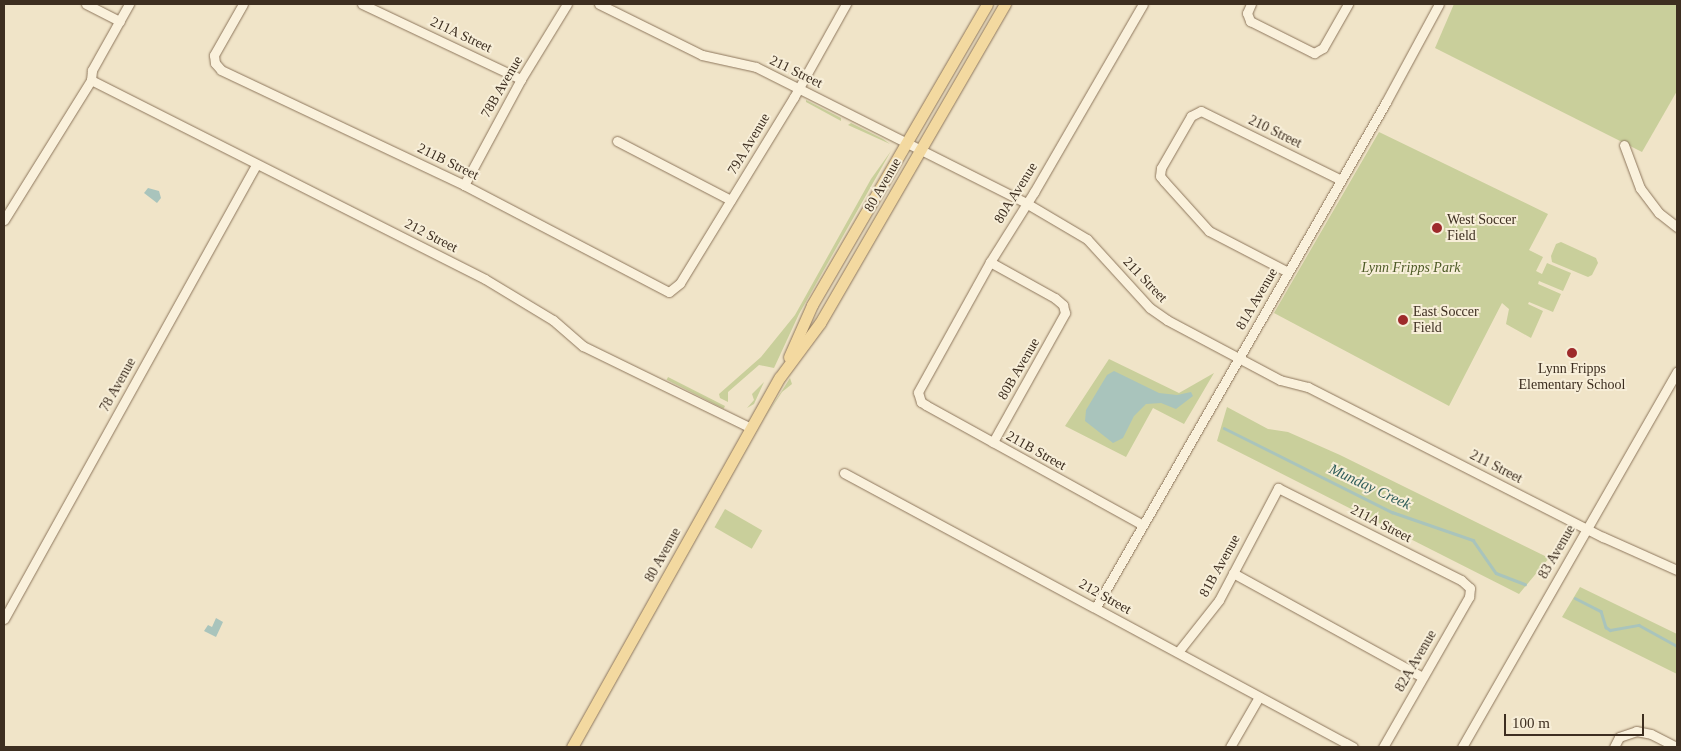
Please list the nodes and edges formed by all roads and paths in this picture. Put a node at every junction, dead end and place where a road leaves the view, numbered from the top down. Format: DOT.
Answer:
graph roads {
  1 [pos="86,4"];
  2 [pos="130,4"];
  3 [pos="243,4"];
  4 [pos="362,4"];
  5 [pos="567,4"];
  6 [pos="599,4"];
  7 [pos="846,4"];
  8 [pos="987,4"];
  9 [pos="1005,4"];
  10 [pos="1143,4"];
  11 [pos="1251,4"];
  12 [pos="1348,4"];
  13 [pos="1439,4"];
  14 [pos="120,21"];
  15 [pos="521,79"];
  16 [pos="91,80"];
  17 [pos="799,89"];
  18 [pos="617,141"];
  19 [pos="906,143"];
  20 [pos="1624,145"];
  21 [pos="920,151"];
  22 [pos="256,165"];
  23 [pos="1341,180"];
  24 [pos="464,184"];
  25 [pos="731,200"];
  26 [pos="1026,203"];
  27 [pos="4,220"];
  28 [pos="1677,227"];
  29 [pos="990,262"];
  30 [pos="1288,272"];
  31 [pos="669,292"];
  32 [pos="1238,358"];
  33 [pos="1677,371"];
  34 [pos="780,376"];
  35 [pos="918,398"];
  36 [pos="751,428"];
  37 [pos="993,442"];
  38 [pos="844,473"];
  39 [pos="1278,488"];
  40 [pos="1143,526"];
  41 [pos="1587,529"];
  42 [pos="1677,570"];
  43 [pos="1233,573"];
  44 [pos="1470,588"];
  45 [pos="1096,607"];
  46 [pos="4,619"];
  47 [pos="1178,652"];
  48 [pos="1422,677"];
  49 [pos="1259,697"];
  50 [pos="572,747"];
  51 [pos="1230,747"];
  52 [pos="1353,747"];
  53 [pos="1383,747"];
  54 [pos="1462,747"];
  55 [pos="1614,747"];
  56 [pos="1676,747"];
  1 -- 14 [label="street"];
  2 -- 14 [label="street"];
  3 -- 24 [label="street, 211B Street"];
  4 -- 15 [label="street, 211A Street"];
  5 -- 15 [label="street, 78B Avenue"];
  6 -- 17 [label="street, 211 Street"];
  7 -- 17 [label="street, 79A Avenue"];
  8 -- 19 [label="main road, 80 Avenue"];
  9 -- 21 [label="main road, 80 Avenue"];
  10 -- 26 [label="street, 80A Avenue"];
  11 -- 12 [label="street"];
  13 -- 23 [label="street, 81A Avenue"];
  14 -- 16 [label="street"];
  15 -- 24 [label="street, 78B Avenue"];
  16 -- 22 [label="street, 212 Street"];
  16 -- 27 [label="street"];
  17 -- 19 [label="street, 211 Street"];
  17 -- 25 [label="street, 79A Avenue"];
  18 -- 25 [label="street"];
  19 -- 21 [label="street, 211 Street"];
  19 -- 34 [label="main road, 80 Avenue"];
  20 -- 28 [label="street"];
  21 -- 26 [label="street, 211 Street"];
  21 -- 34 [label="main road, 80 Avenue"];
  22 -- 36 [label="street, 212 Street"];
  22 -- 46 [label="street, 78 Avenue"];
  23 -- 30 [label="street, 81A Avenue"];
  23 -- 30 [label="street, 210 Street"];
  24 -- 31 [label="street, 211B Street"];
  25 -- 31 [label="street, 79A Avenue"];
  26 -- 29 [label="street, 80A Avenue"];
  26 -- 32 [label="street, 211 Street"];
  29 -- 35 [label="street, 80A Avenue"];
  29 -- 37 [label="street, 80B Avenue"];
  30 -- 32 [label="street, 81A Avenue"];
  32 -- 40 [label="street, 81A Avenue"];
  32 -- 41 [label="street, 211 Street"];
  33 -- 41 [label="street, 83 Avenue"];
  34 -- 36 [label="main road, 80 Avenue"];
  35 -- 37 [label="street, 211B Street"];
  36 -- 50 [label="main road, 80 Avenue"];
  37 -- 40 [label="street, 211B Street"];
  38 -- 45 [label="street, 212 Street"];
  39 -- 43 [label="street, 81B Avenue"];
  39 -- 44 [label="street, 211A Street"];
  40 -- 45 [label="street, 81A Avenue"];
  41 -- 42 [label="street, 211 Street"];
  41 -- 54 [label="street, 83 Avenue"];
  43 -- 47 [label="street, 81B Avenue"];
  43 -- 48 [label="street"];
  44 -- 48 [label="street, 82A Avenue"];
  45 -- 47 [label="street, 212 Street"];
  47 -- 49 [label="street, 212 Street"];
  48 -- 53 [label="street, 82A Avenue"];
  49 -- 51 [label="street"];
  49 -- 52 [label="street, 212 Street"];
  55 -- 56 [label="street"];
}
